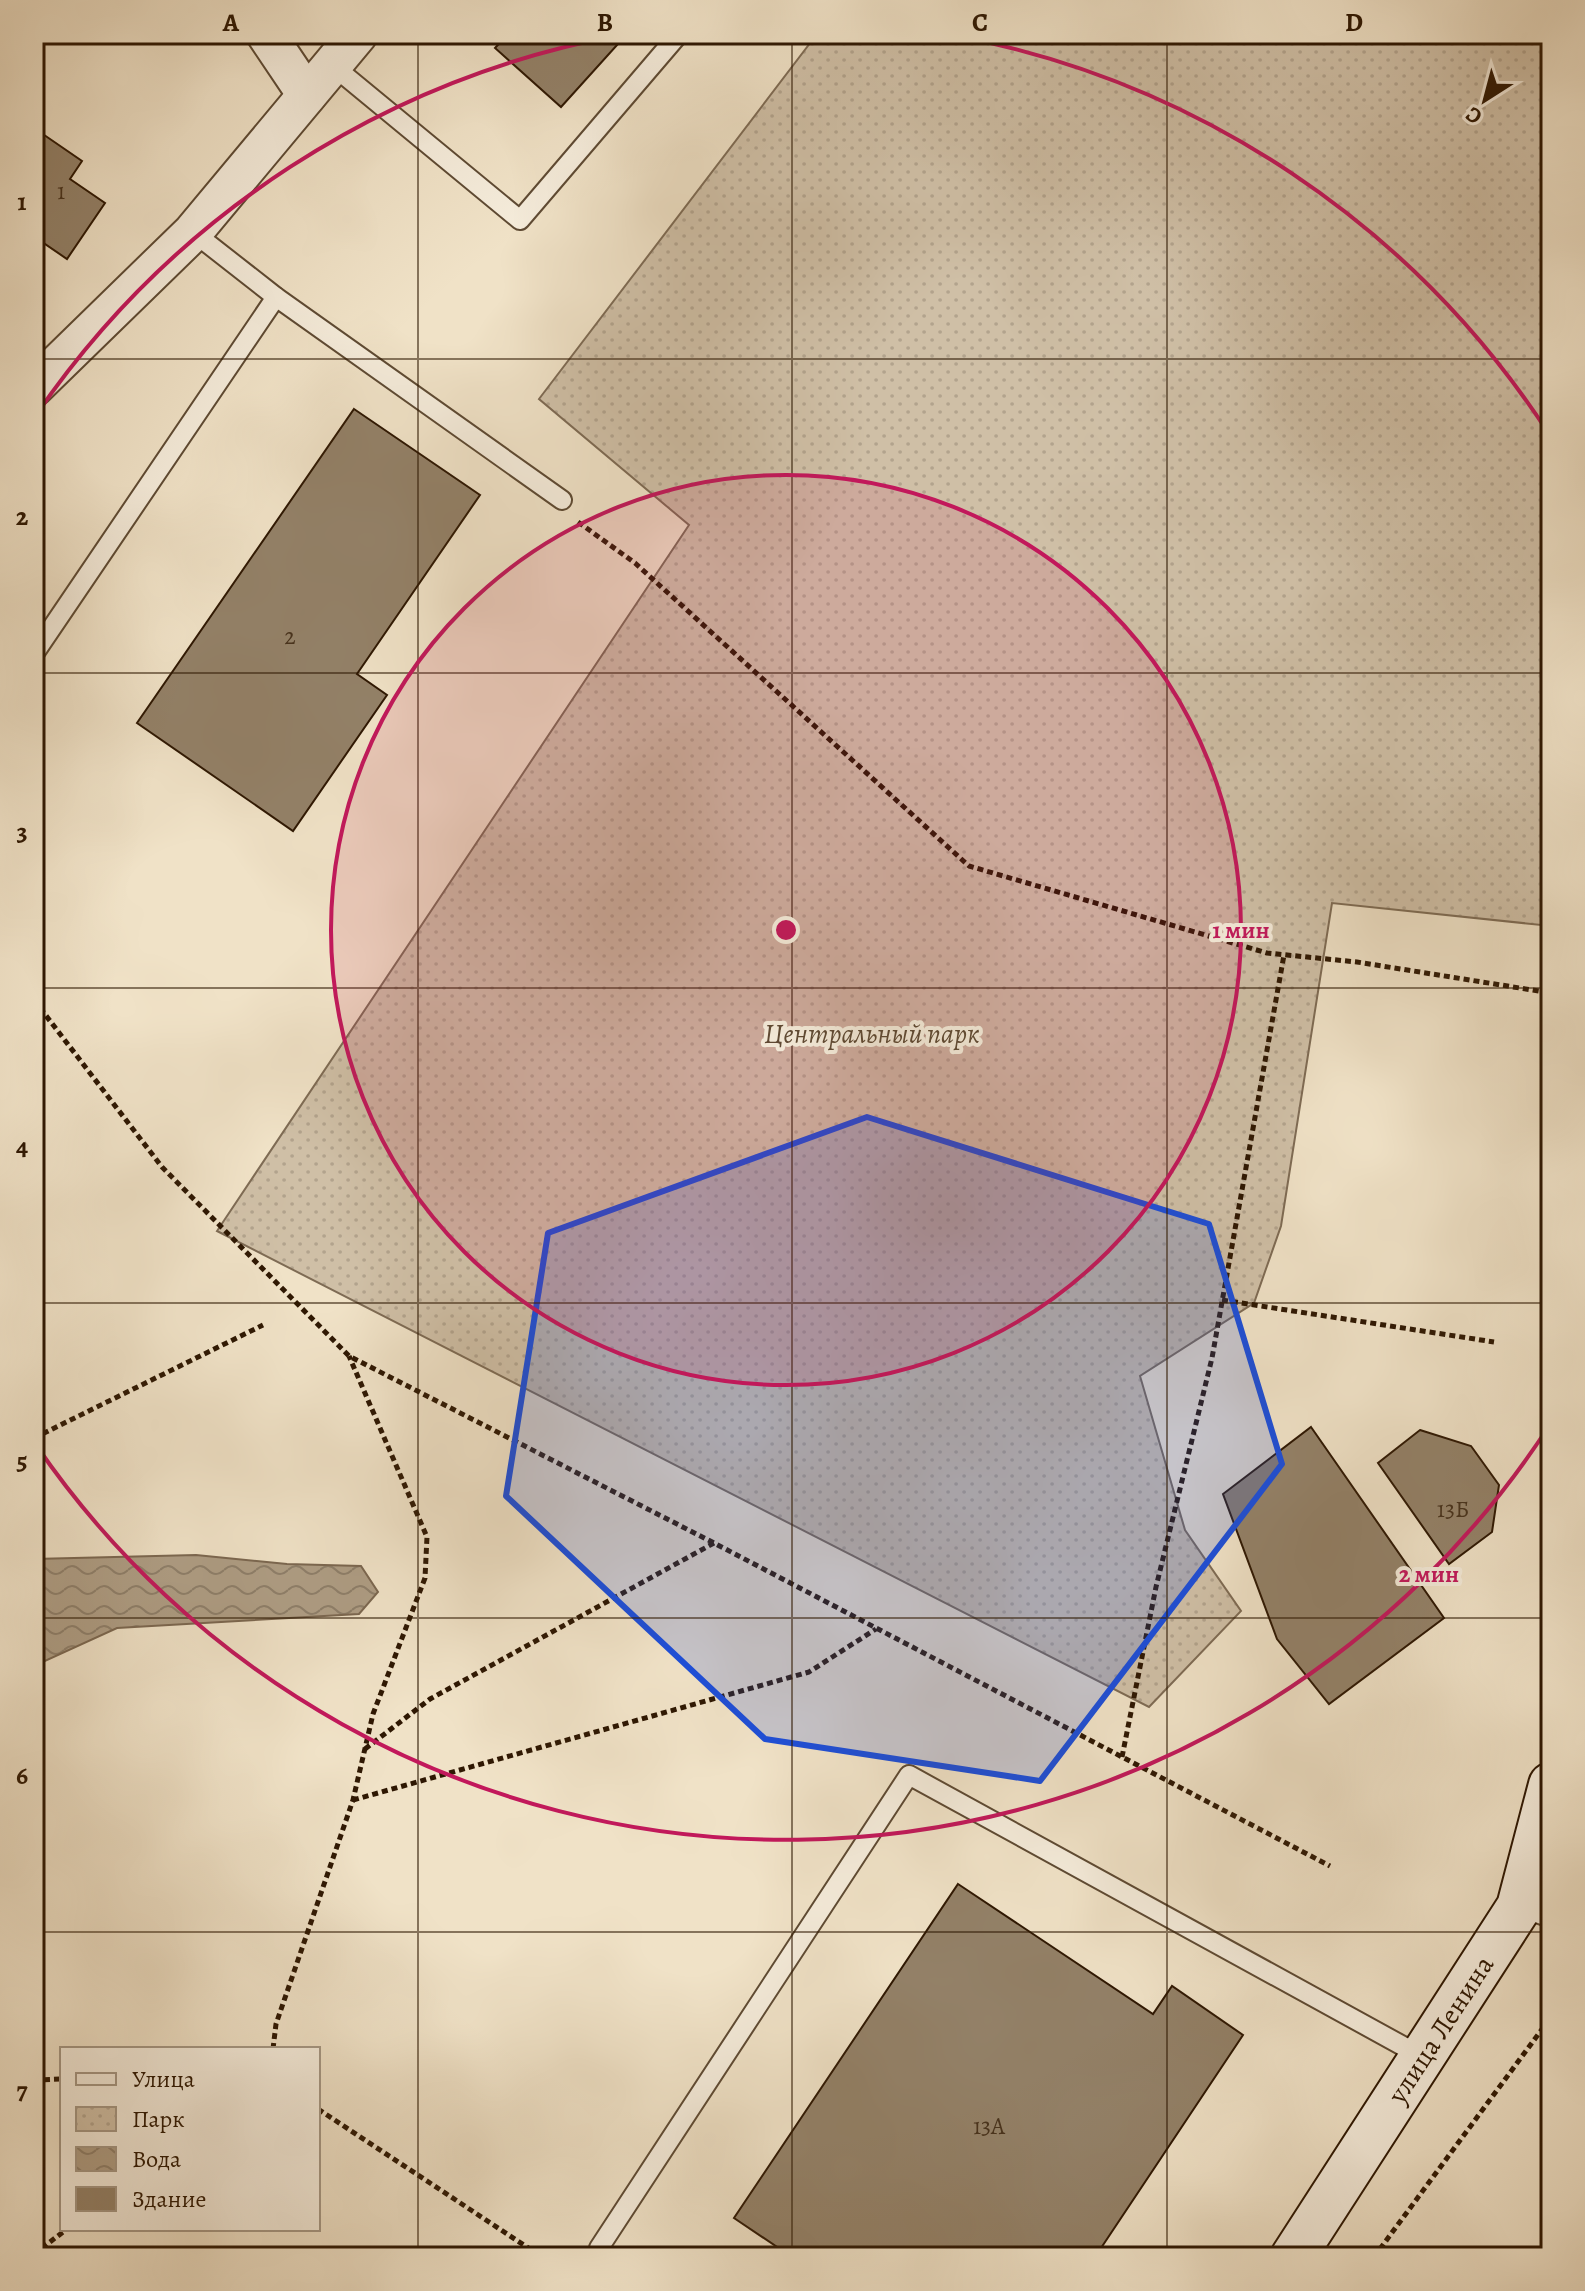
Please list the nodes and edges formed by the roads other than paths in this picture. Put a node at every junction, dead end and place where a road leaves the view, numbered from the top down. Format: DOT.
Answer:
graph roads {
  1 [pos="266,34"];
  2 [pos="358,34"];
  3 [pos="679,34"];
  4 [pos="332,65"];
  5 [pos="307,95"];
  6 [pos="193,232"];
  7 [pos="276,297"];
  8 [pos="34,387"];
  9 [pos="562,500"];
  10 [pos="34,654"];
  11 [pos="1551,1785"];
  12 [pos="1535,1912"];
  13 [pos="1423,2057"];
  14 [pos="600,2254"];
  15 [pos="1293,2257"];
  1 -- 5 [label="street"];
  2 -- 4 [label="street"];
  3 -- 4 [label="lane"];
  4 -- 5 [label="street"];
  5 -- 6 [label="street"];
  6 -- 7 [label="lane"];
  6 -- 8 [label="street"];
  7 -- 9 [label="lane"];
  7 -- 10 [label="lane"];
  11 -- 12 [label="main road, улица Ленина"];
  12 -- 13 [label="main road, улица Ленина"];
  13 -- 14 [label="lane"];
  13 -- 15 [label="main road, улица Ленина"];
}
